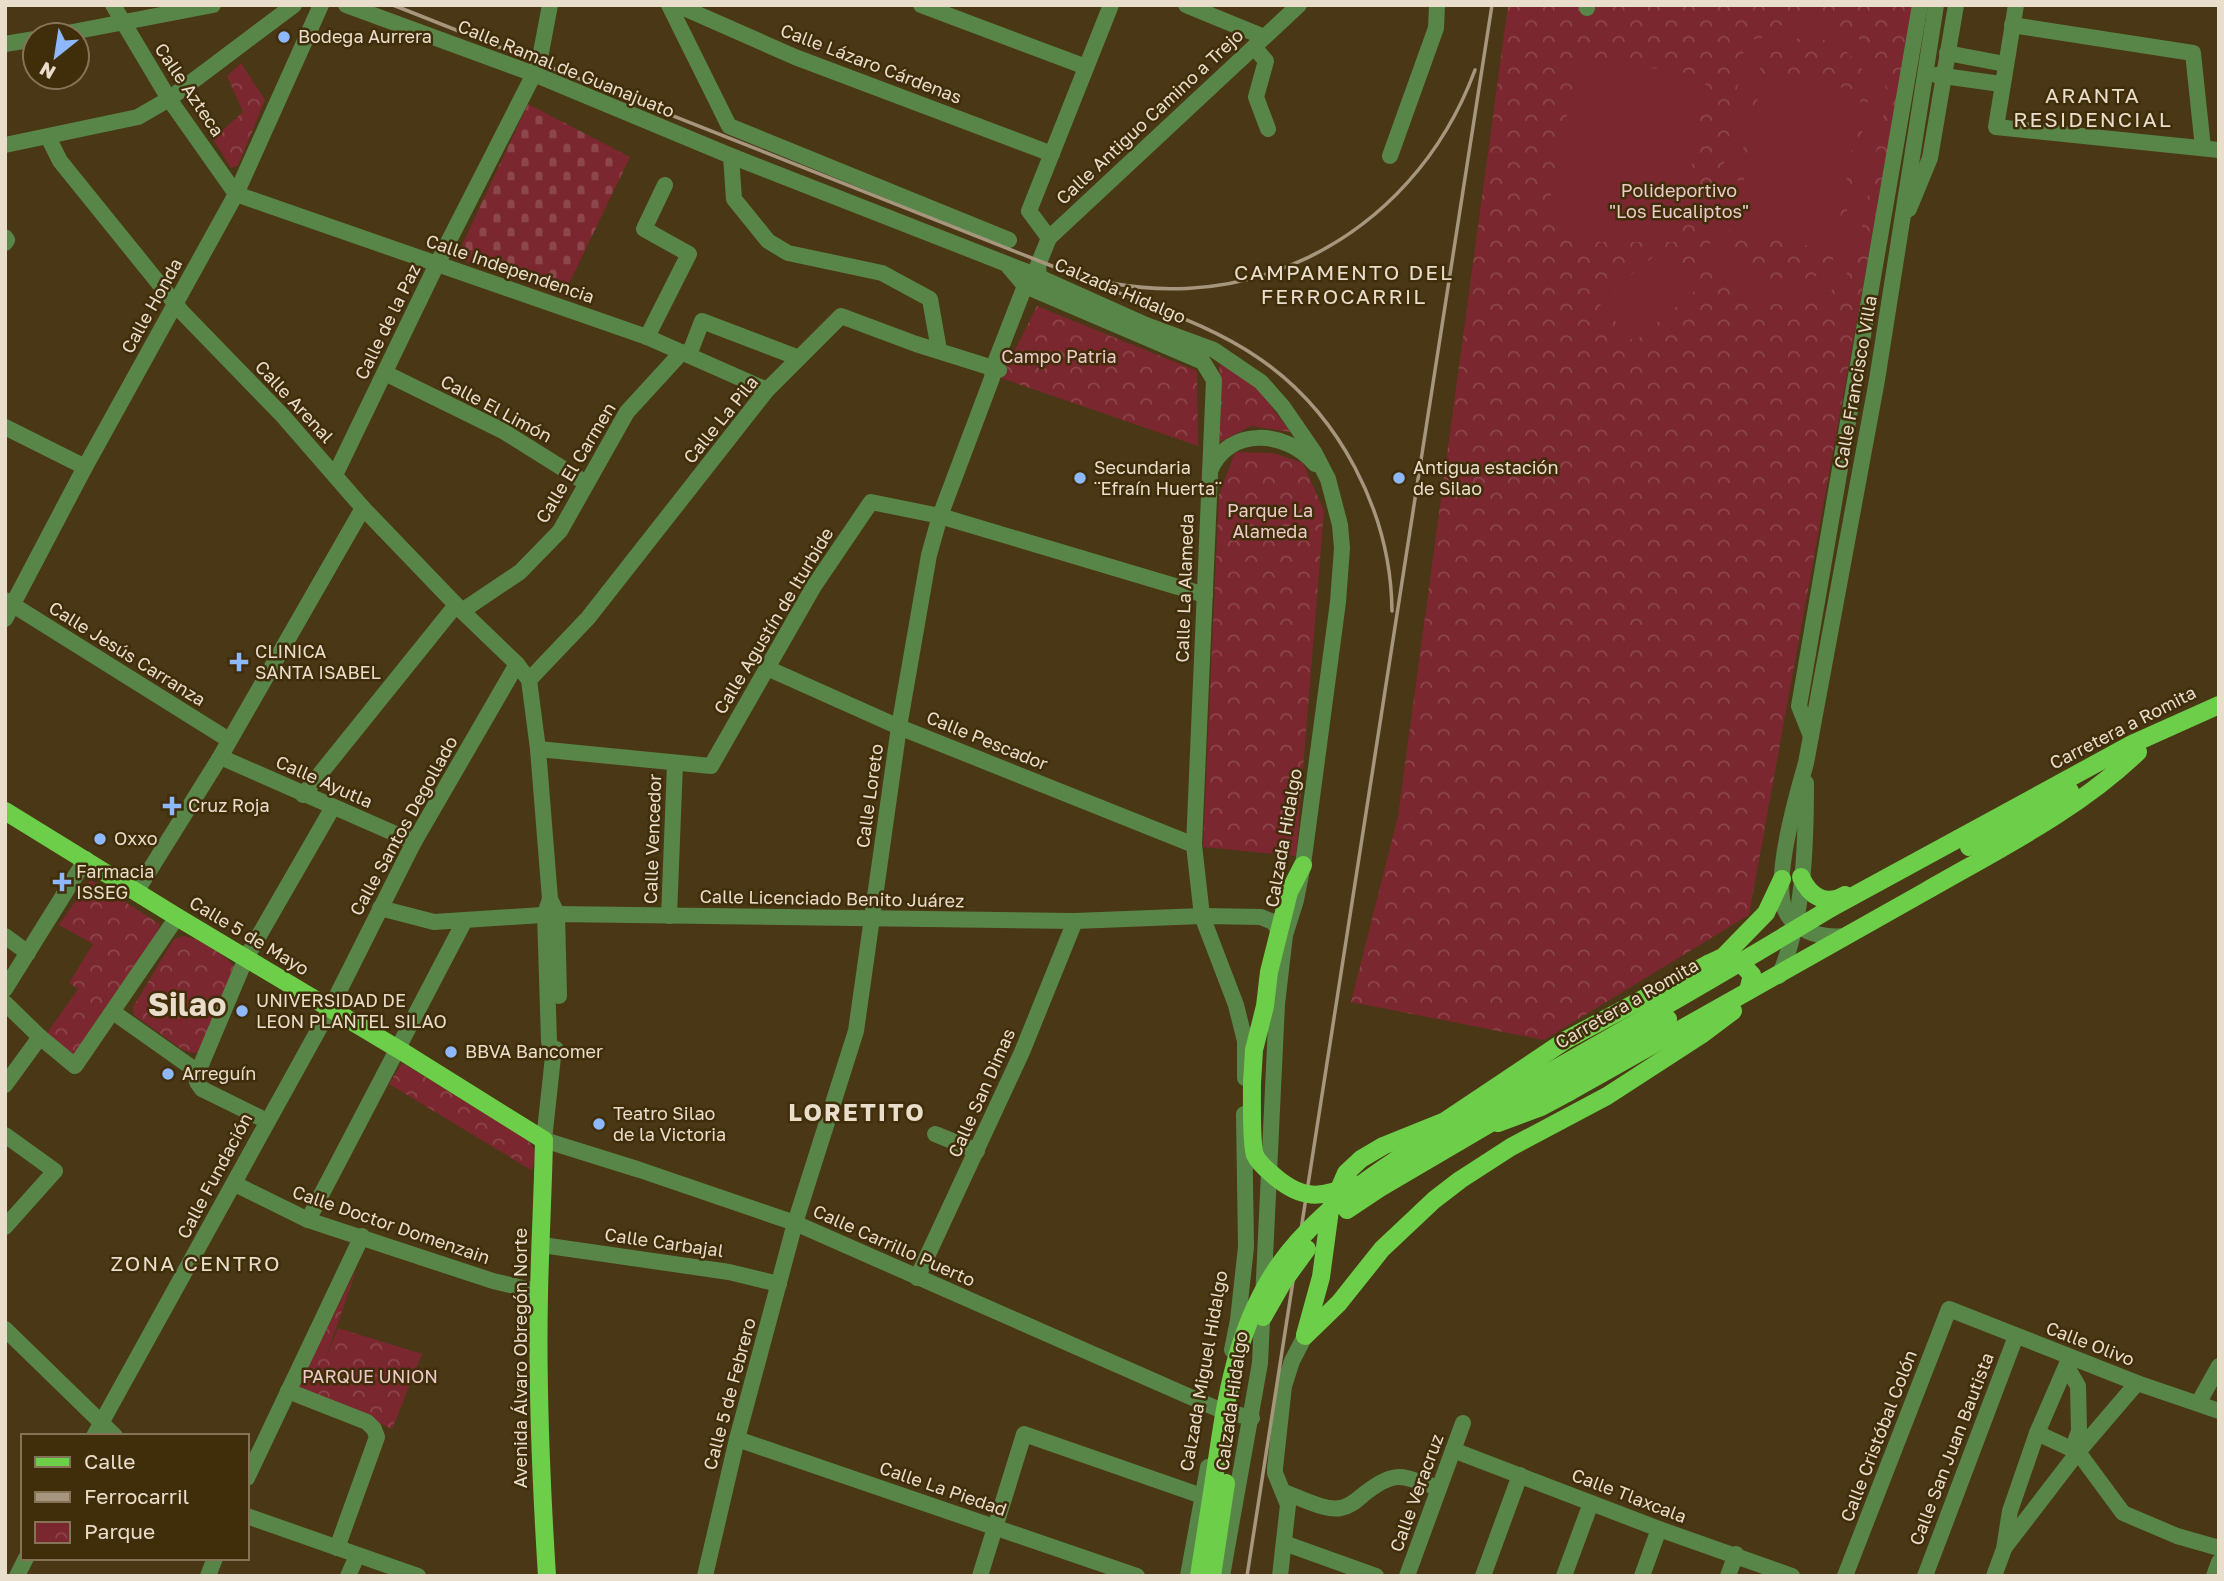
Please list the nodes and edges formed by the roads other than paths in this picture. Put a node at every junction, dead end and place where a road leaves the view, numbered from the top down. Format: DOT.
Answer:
graph roads {
  1 [pos="113,5"];
  2 [pos="213,5"];
  3 [pos="294,5"];
  4 [pos="320,5"];
  5 [pos="346,5"];
  6 [pos="550,5"];
  7 [pos="669,5"];
  8 [pos="677,5"];
  9 [pos="921,5"];
  10 [pos="1111,5"];
  11 [pos="1185,5"];
  12 [pos="1299,5"];
  13 [pos="1437,5"];
  14 [pos="1920,5"];
  15 [pos="1936,5"];
  16 [pos="1956,5"];
  17 [pos="2016,5"];
  18 [pos="122,24"];
  19 [pos="2012,25"];
  20 [pos="91,29"];
  21 [pos="1259,42"];
  22 [pos="1947,53"];
  23 [pos="2005,64"];
  24 [pos="1086,67"];
  25 [pos="534,74"];
  26 [pos="1924,74"];
  27 [pos="1944,76"];
  28 [pos="2001,84"];
  29 [pos="169,99"];
  30 [pos="1268,129"];
  31 [pos="48,137"];
  32 [pos="5,145"];
  33 [pos="2211,149"];
  34 [pos="1052,154"];
  35 [pos="731,156"];
  36 [pos="1390,156"];
  37 [pos="665,185"];
  38 [pos="236,194"];
  39 [pos="1899,234"];
  40 [pos="5,237"];
  41 [pos="1049,238"];
  42 [pos="1009,240"];
  43 [pos="5,243"];
  44 [pos="437,264"];
  45 [pos="1033,278"];
  46 [pos="176,303"];
  47 [pos="646,337"];
  48 [pos="939,350"];
  49 [pos="686,354"];
  50 [pos="1208,356"];
  51 [pos="799,358"];
  52 [pos="995,372"];
  53 [pos="385,373"];
  54 [pos="767,390"];
  55 [pos="5,427"];
  56 [pos="85,467"];
  57 [pos="335,475"];
  58 [pos="1209,475"];
  59 [pos="1328,479"];
  60 [pos="586,483"];
  61 [pos="363,508"];
  62 [pos="940,516"];
  63 [pos="1205,595"];
  64 [pos="8,608"];
  65 [pos="459,608"];
  66 [pos="517,664"];
  67 [pos="767,667"];
  68 [pos="529,680"];
  69 [pos="2219,705"];
  70 [pos="2219,714"];
  71 [pos="899,727"];
  72 [pos="1811,736"];
  73 [pos="229,740"];
  74 [pos="2135,748"];
  75 [pos="538,749"];
  76 [pos="219,759"];
  77 [pos="1806,763"];
  78 [pos="675,764"];
  79 [pos="303,795"];
  80 [pos="333,807"];
  81 [pos="5,811"];
  82 [pos="414,842"];
  83 [pos="1194,845"];
  84 [pos="86,859"];
  85 [pos="1303,865"];
  86 [pos="1801,877"];
  87 [pos="1783,879"];
  88 [pos="136,892"];
  89 [pos="380,908"];
  90 [pos="551,909"];
  91 [pos="1834,913"];
  92 [pos="669,916"];
  93 [pos="1202,916"];
  94 [pos="177,917"];
  95 [pos="465,920"];
  96 [pos="873,920"];
  97 [pos="1075,921"];
  98 [pos="1795,923"];
  99 [pos="1280,932"];
  100 [pos="5,936"];
  101 [pos="1847,936"];
  102 [pos="28,953"];
  103 [pos="246,958"];
  104 [pos="1715,961"];
  105 [pos="1779,976"];
  106 [pos="5,989"];
  107 [pos="1748,991"];
  108 [pos="5,1003"];
  109 [pos="1236,1005"];
  110 [pos="330,1009"];
  111 [pos="113,1012"];
  112 [pos="40,1037"];
  113 [pos="399,1049"];
  114 [pos="198,1072"];
  115 [pos="5,1085"];
  116 [pos="1248,1085"];
  117 [pos="1273,1091"];
  118 [pos="267,1121"];
  119 [pos="1489,1125"];
  120 [pos="935,1134"];
  121 [pos="1441,1134"];
  122 [pos="5,1135"];
  123 [pos="544,1140"];
  124 [pos="976,1151"];
  125 [pos="1377,1174"];
  126 [pos="235,1184"];
  127 [pos="308,1220"];
  128 [pos="795,1223"];
  129 [pos="5,1227"];
  130 [pos="362,1236"];
  131 [pos="542,1245"];
  132 [pos="1247,1247"];
  133 [pos="1265,1248"];
  134 [pos="917,1278"];
  135 [pos="779,1284"];
  136 [pos="539,1292"];
  137 [pos="1949,1310"];
  138 [pos="5,1329"];
  139 [pos="1305,1336"];
  140 [pos="2016,1336"];
  141 [pos="1232,1353"];
  142 [pos="2069,1362"];
  143 [pos="1260,1363"];
  144 [pos="2219,1366"];
  145 [pos="2137,1383"];
  146 [pos="288,1391"];
  147 [pos="2199,1402"];
  148 [pos="1220,1410"];
  149 [pos="2219,1411"];
  150 [pos="1252,1418"];
  151 [pos="1463,1423"];
  152 [pos="97,1429"];
  153 [pos="2037,1433"];
  154 [pos="737,1439"];
  155 [pos="1453,1450"];
  156 [pos="2076,1450"];
  157 [pos="1520,1475"];
  158 [pos="248,1476"];
  159 [pos="1220,1482"];
  160 [pos="1439,1488"];
  161 [pos="1284,1492"];
  162 [pos="1202,1496"];
  163 [pos="1591,1503"];
  164 [pos="248,1516"];
  165 [pos="995,1527"];
  166 [pos="1659,1529"];
  167 [pos="1284,1543"];
  168 [pos="337,1548"];
  169 [pos="2219,1548"];
  170 [pos="2004,1549"];
  171 [pos="1736,1555"];
  172 [pos="357,1556"];
  173 [pos="25,1560"];
  174 [pos="2219,1562"];
  175 [pos="705,1572"];
  176 [pos="17,1576"];
  177 [pos="348,1576"];
  178 [pos="418,1576"];
  179 [pos="547,1576"];
  180 [pos="722,1576"];
  181 [pos="981,1576"];
  182 [pos="1137,1576"];
  183 [pos="1188,1576"];
  184 [pos="1199,1576"];
  185 [pos="1212,1576"];
  186 [pos="1222,1576"];
  187 [pos="1280,1576"];
  188 [pos="1376,1576"];
  189 [pos="1407,1576"];
  190 [pos="1483,1576"];
  191 [pos="1564,1576"];
  192 [pos="1642,1576"];
  193 [pos="1728,1576"];
  194 [pos="1792,1576"];
  195 [pos="1845,1576"];
  196 [pos="1925,1576"];
  197 [pos="1994,1576"];
  198 [pos="2214,1576"];
  1 -- 18 [label="street, Calle Azteca"];
  2 -- 18 [label="street"];
  3 -- 29 [label="street"];
  4 -- 38 [label="street, Calle Honda"];
  5 -- 25 [label="street, Calle Ramal de Guanajuato"];
  6 -- 25 [label="street, Calle de la Paz"];
  7 -- 42 [label="street"];
  8 -- 34 [label="street, Calle Lázaro Cárdenas"];
  9 -- 24 [label="street"];
  10 -- 24 [label="street"];
  11 -- 21 [label="street"];
  12 -- 21 [label="street, Calle Antiguo Camino a Trejo"];
  13 -- 36 [label="street"];
  14 -- 72 [label="street"];
  15 -- 26 [label="street, Calle Francisco Villa"];
  16 -- 22 [label="street"];
  17 -- 19 [label="street"];
  18 -- 20 [label="street"];
  18 -- 29 [label="street, Calle Azteca"];
  19 -- 23 [label="street"];
  19 -- 33 [label="street"];
  21 -- 30 [label="street"];
  21 -- 41 [label="street, Calle Antiguo Camino a Trejo"];
  22 -- 23 [label="street"];
  22 -- 27 [label="street"];
  23 -- 28 [label="street"];
  24 -- 34 [label="street"];
  25 -- 35 [label="street, Calle Ramal de Guanajuato"];
  25 -- 44 [label="street, Calle de la Paz"];
  26 -- 27 [label="street"];
  26 -- 39 [label="street, Calle Francisco Villa"];
  27 -- 28 [label="street"];
  27 -- 39 [label="street"];
  28 -- 33 [label="street"];
  29 -- 31 [label="street"];
  29 -- 38 [label="street, Calle Azteca"];
  31 -- 32 [label="street"];
  31 -- 46 [label="street, Calle Arenal"];
  34 -- 41 [label="street"];
  35 -- 45 [label="street, Calle Ramal de Guanajuato"];
  35 -- 48 [label="street"];
  37 -- 47 [label="street"];
  38 -- 44 [label="street, Calle Independencia"];
  38 -- 46 [label="street, Calle Honda"];
  39 -- 72 [label="street, Calle Francisco Villa"];
  40 -- 43 [label="street"];
  41 -- 45 [label="street, Calle Antiguo Camino a Trejo"];
  44 -- 47 [label="street, Calle Independencia"];
  44 -- 53 [label="street, Calle de la Paz"];
  45 -- 50 [label="street, Calzada Hidalgo"];
  45 -- 52 [label="street, Calle Loreto"];
  46 -- 56 [label="street, Calle Honda"];
  46 -- 57 [label="street, Calle Arenal"];
  47 -- 49 [label="street, Calle Independencia"];
  48 -- 51 [label="street, Calle La Pila"];
  48 -- 52 [label="street, Calle La Pila"];
  49 -- 51 [label="street"];
  49 -- 54 [label="street, Calle Independencia"];
  49 -- 60 [label="street, Calle El Carmen"];
  50 -- 58 [label="street, Calle La Alameda"];
  50 -- 59 [label="street, Calzada Hidalgo"];
  51 -- 54 [label="street, Calle La Pila"];
  52 -- 62 [label="street, Calle Loreto"];
  53 -- 57 [label="street, Calle de la Paz"];
  53 -- 60 [label="street, Calle El Limón"];
  54 -- 68 [label="street, Calle La Pila"];
  55 -- 56 [label="street"];
  56 -- 64 [label="street, Calle Honda"];
  57 -- 61 [label="street, Calle Arenal"];
  58 -- 59 [label="street"];
  58 -- 63 [label="street, Calle La Alameda"];
  59 -- 85 [label="street, Calzada Hidalgo"];
  60 -- 65 [label="street, Calle El Carmen"];
  61 -- 65 [label="street, Calle Arenal"];
  61 -- 73 [label="street"];
  62 -- 63 [label="street, Calle Agustín de Iturbide"];
  62 -- 67 [label="street, Calle Agustín de Iturbide"];
  62 -- 71 [label="street, Calle Loreto"];
  63 -- 83 [label="street, Calle La Alameda"];
  64 -- 73 [label="street, Calle Jesús Carranza"];
  65 -- 66 [label="street, Calle Arenal"];
  65 -- 79 [label="street, Calle El Carmen"];
  66 -- 68 [label="street, Calle Arenal"];
  66 -- 82 [label="street, Calle Santos Degollado"];
  67 -- 71 [label="street, Calle Pescador"];
  67 -- 78 [label="street, Calle Agustín de Iturbide"];
  68 -- 75 [label="street"];
  69 -- 74 [label="main road, Carretera a Romita"];
  70 -- 74 [label="main road, Carretera a Romita"];
  71 -- 83 [label="street, Calle Pescador"];
  71 -- 96 [label="street, Calle Loreto"];
  72 -- 77 [label="street, Calle Francisco Villa"];
  73 -- 76 [label="street"];
  74 -- 86 [label="main road"];
  74 -- 91 [label="main road, Carretera a Romita"];
  74 -- 101 [label="main road"];
  75 -- 78 [label="street, Calle Agustín de Iturbide"];
  75 -- 90 [label="street"];
  76 -- 79 [label="street, Calle Ayutla"];
  76 -- 88 [label="street"];
  77 -- 86 [label="street, Calle Francisco Villa"];
  77 -- 87 [label="street, Calle Francisco Villa"];
  78 -- 92 [label="street, Calle Vencedor"];
  79 -- 80 [label="street, Calle Ayutla"];
  80 -- 82 [label="street, Calle Ayutla"];
  80 -- 103 [label="street"];
  81 -- 84 [label="main road, Calle 5 de Mayo"];
  82 -- 89 [label="street, Calle Santos Degollado"];
  83 -- 93 [label="street, Calle La Alameda"];
  84 -- 88 [label="main road, Calle 5 de Mayo"];
  84 -- 102 [label="street"];
  85 -- 99 [label="main road"];
  85 -- 117 [label="street, Calzada Hidalgo"];
  86 -- 98 [label="street, Calle Francisco Villa"];
  87 -- 98 [label="street, Calle Francisco Villa"];
  87 -- 104 [label="main road"];
  88 -- 94 [label="main road, Calle 5 de Mayo"];
  89 -- 95 [label="street, Calle Licenciado Benito Juárez"];
  89 -- 110 [label="street, Calle Santos Degollado"];
  90 -- 92 [label="street, Calle Licenciado Benito Juárez"];
  90 -- 95 [label="street, Calle Licenciado Benito Juárez"];
  90 -- 123 [label="street"];
  91 -- 119 [label="main road, Carretera a Romita, bridge"];
  91 -- 121 [label="main road, Carretera a Romita, bridge"];
  92 -- 96 [label="street, Calle Licenciado Benito Juárez"];
  93 -- 97 [label="street, Calle Licenciado Benito Juárez"];
  93 -- 99 [label="street, Calle Licenciado Benito Juárez"];
  93 -- 109 [label="street, Calle La Alameda"];
  94 -- 103 [label="main road, Calle 5 de Mayo"];
  94 -- 111 [label="street"];
  95 -- 113 [label="street"];
  96 -- 97 [label="street, Calle Licenciado Benito Juárez"];
  96 -- 128 [label="street, Calle Loreto"];
  97 -- 124 [label="street, Calle San Dimas"];
  98 -- 101 [label="street"];
  98 -- 105 [label="street, Calle Francisco Villa"];
  99 -- 116 [label="main road"];
  100 -- 102 [label="street"];
  101 -- 105 [label="main road"];
  102 -- 106 [label="street"];
  103 -- 110 [label="main road, Calle 5 de Mayo"];
  103 -- 114 [label="street"];
  104 -- 107 [label="main road"];
  104 -- 121 [label="main road, bridge"];
  104 -- 139 [label="main road"];
  105 -- 107 [label="main road"];
  105 -- 139 [label="main road"];
  107 -- 119 [label="main road, bridge"];
  108 -- 112 [label="street"];
  109 -- 116 [label="street, Calzada Miguel Hidalgo"];
  110 -- 113 [label="main road, Calle 5 de Mayo"];
  110 -- 118 [label="street, Calle Fundación"];
  111 -- 112 [label="street"];
  111 -- 114 [label="street"];
  112 -- 115 [label="street"];
  113 -- 123 [label="main road, Calle 5 de Mayo"];
  113 -- 127 [label="street"];
  114 -- 118 [label="street"];
  116 -- 117 [label="street"];
  116 -- 125 [label="main road, bridge"];
  116 -- 132 [label="street, Calzada Miguel Hidalgo"];
  117 -- 133 [label="street, Calzada Hidalgo"];
  118 -- 126 [label="street, Calle Fundación"];
  119 -- 159 [label="main road, Carretera a Romita, bridge"];
  120 -- 124 [label="street"];
  121 -- 125 [label="main road, Carretera a Romita, bridge"];
  122 -- 129 [label="street"];
  123 -- 128 [label="street, Calle Carrillo Puerto"];
  123 -- 131 [label="main road, Avenida Álvaro Obregón Norte"];
  124 -- 134 [label="street, Calle San Dimas"];
  125 -- 159 [label="main road, Carretera a Romita, bridge"];
  126 -- 127 [label="street, Calle Doctor Domenzain"];
  126 -- 152 [label="street, Calle Fundación"];
  127 -- 130 [label="street, Calle Doctor Domenzain"];
  128 -- 134 [label="street, Calle Carrillo Puerto"];
  128 -- 135 [label="street, Calle 5 de Febrero"];
  130 -- 136 [label="street, Calle Doctor Domenzain"];
  130 -- 146 [label="street"];
  131 -- 135 [label="street, Calle Carbajal"];
  131 -- 136 [label="main road, Avenida Álvaro Obregón Norte"];
  132 -- 133 [label="street"];
  132 -- 141 [label="street, Calzada Miguel Hidalgo"];
  133 -- 143 [label="street, Calzada Hidalgo"];
  134 -- 148 [label="street, Calle Carrillo Puerto"];
  135 -- 154 [label="street, Calle 5 de Febrero"];
  136 -- 179 [label="main road, Avenida Álvaro Obregón Norte"];
  137 -- 140 [label="street, Calle Olivo"];
  137 -- 195 [label="street, Calle Cristóbal Colón"];
  138 -- 152 [label="street"];
  139 -- 161 [label="street"];
  140 -- 142 [label="street, Calle Olivo"];
  140 -- 196 [label="street, Calle San Juan Bautista"];
  141 -- 143 [label="street"];
  141 -- 148 [label="street, Calzada Miguel Hidalgo"];
  142 -- 145 [label="street, Calle Olivo"];
  142 -- 153 [label="street"];
  142 -- 156 [label="street"];
  143 -- 150 [label="street, Calzada Hidalgo"];
  144 -- 147 [label="street"];
  145 -- 147 [label="street, Calle Olivo"];
  145 -- 156 [label="street"];
  146 -- 158 [label="street"];
  146 -- 168 [label="street"];
  147 -- 149 [label="street, Calle Olivo"];
  148 -- 150 [label="street, Calle Carrillo Puerto"];
  148 -- 162 [label="street, Calzada Miguel Hidalgo"];
  150 -- 186 [label="street, Calzada Hidalgo"];
  151 -- 155 [label="street, Calle Veracruz"];
  153 -- 156 [label="street"];
  153 -- 170 [label="street"];
  154 -- 165 [label="street, Calle La Piedad"];
  154 -- 175 [label="street, Calle 5 de Febrero"];
  155 -- 157 [label="street, Calle Tlaxcala"];
  155 -- 160 [label="street, Calle Veracruz"];
  156 -- 169 [label="street"];
  156 -- 170 [label="street"];
  157 -- 163 [label="street, Calle Tlaxcala"];
  157 -- 190 [label="street"];
  159 -- 184 [label="main road, Calzada Miguel Hidalgo"];
  159 -- 185 [label="main road"];
  160 -- 161 [label="street"];
  160 -- 189 [label="street, Calle Veracruz"];
  161 -- 167 [label="street"];
  162 -- 165 [label="street"];
  162 -- 183 [label="street, Calzada Miguel Hidalgo"];
  163 -- 166 [label="street, Calle Tlaxcala"];
  163 -- 191 [label="street"];
  164 -- 168 [label="street"];
  165 -- 181 [label="street"];
  165 -- 182 [label="street, Calle La Piedad"];
  166 -- 171 [label="street, Calle Tlaxcala"];
  166 -- 192 [label="street"];
  167 -- 187 [label="street"];
  167 -- 188 [label="street"];
  168 -- 172 [label="street"];
  170 -- 197 [label="street"];
  171 -- 193 [label="street"];
  171 -- 194 [label="street, Calle Tlaxcala"];
  172 -- 177 [label="street"];
  172 -- 178 [label="street"];
  173 -- 176 [label="street"];
  174 -- 198 [label="street"];
  175 -- 180 [label="street"];
}
